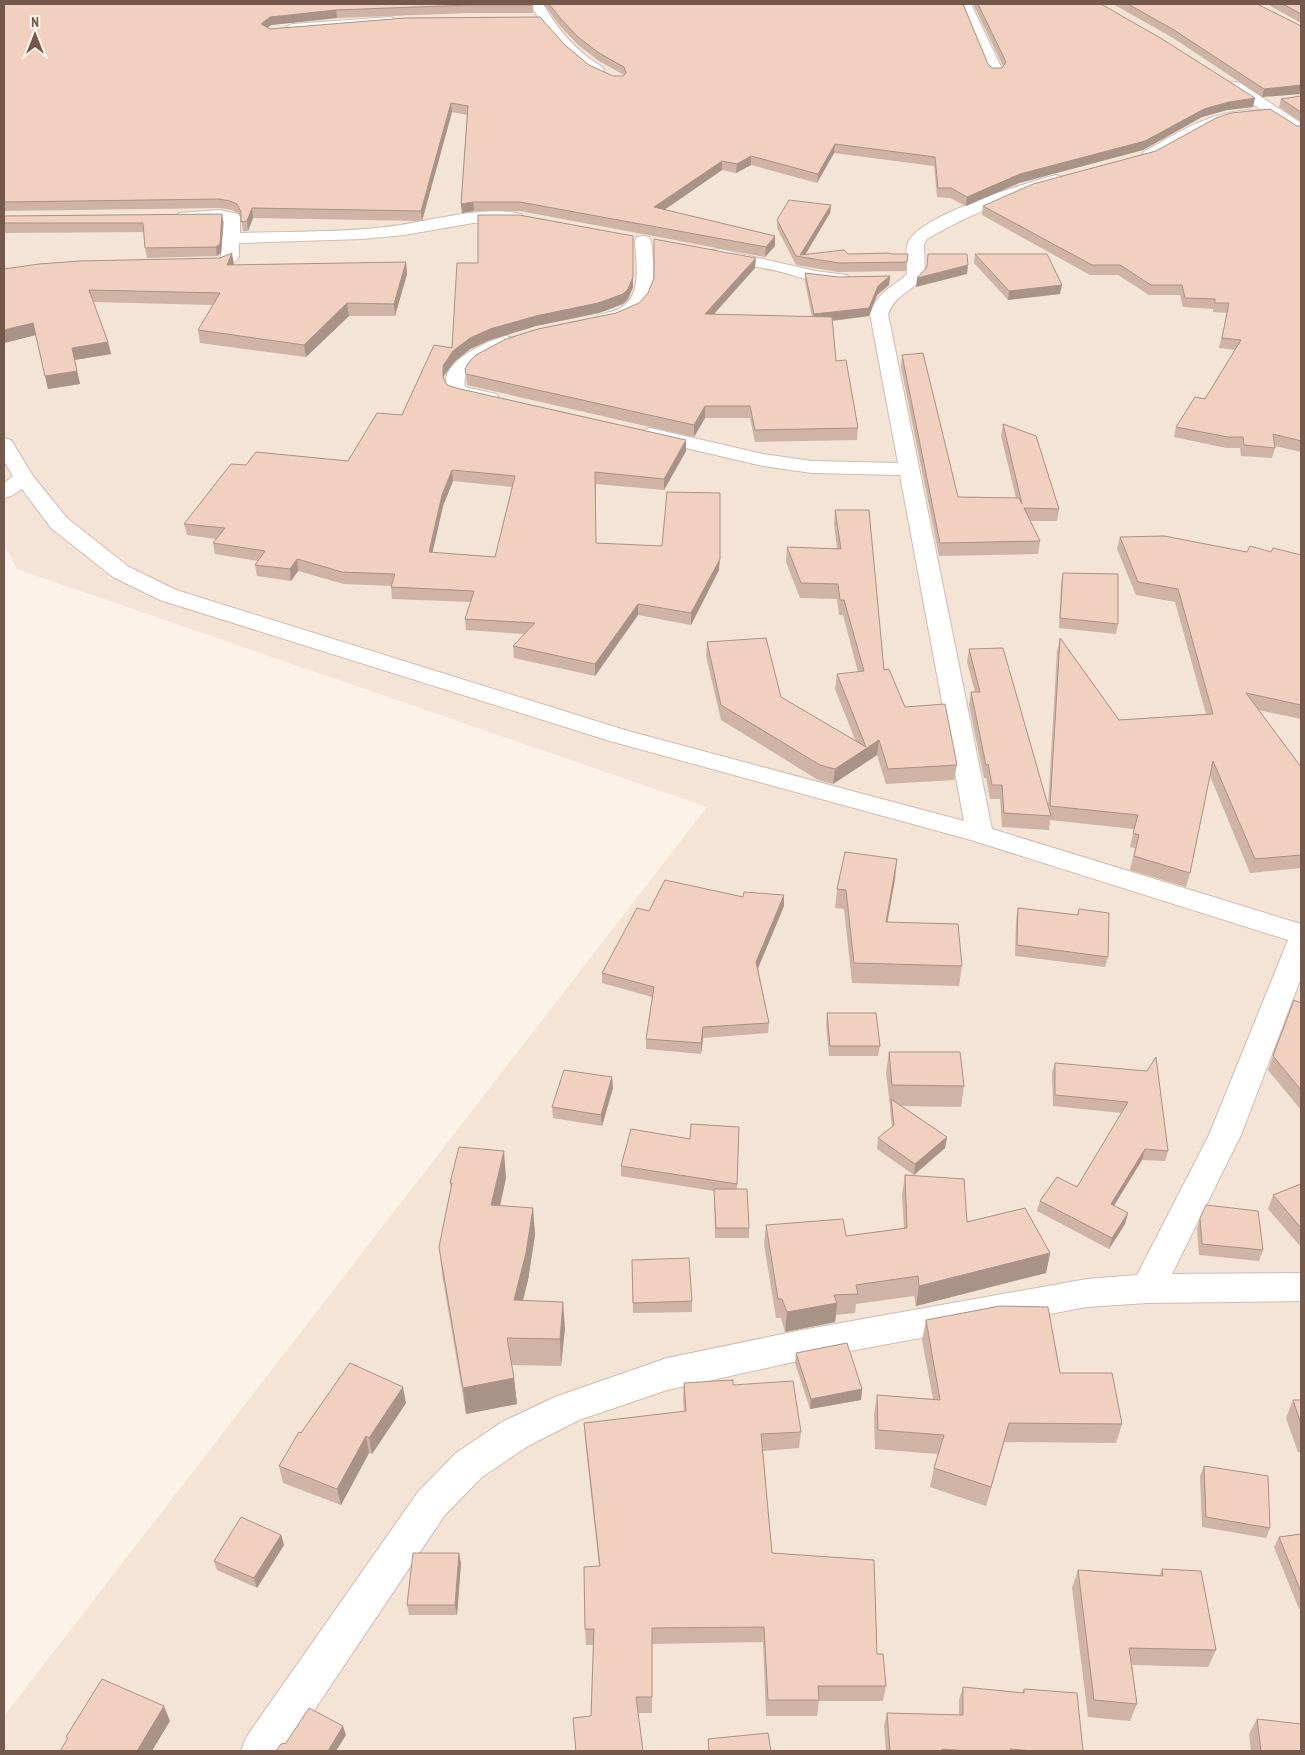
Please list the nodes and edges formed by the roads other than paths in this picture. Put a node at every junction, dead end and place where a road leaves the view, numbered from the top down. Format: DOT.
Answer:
graph roads {
  1 [pos="537,4"];
  2 [pos="965,4"];
  3 [pos="528,19"];
  4 [pos="545,19"];
  5 [pos="405,20"];
  6 [pos="279,30"];
  7 [pos="996,71"];
  8 [pos="610,77"];
  9 [pos="1222,78"];
  10 [pos="1272,105"];
  11 [pos="1301,130"];
  12 [pos="1136,160"];
  13 [pos="1072,176"];
  14 [pos="171,216"];
  15 [pos="533,220"];
  16 [pos="232,238"];
  17 [pos="662,244"];
  18 [pos="700,251"];
  19 [pos="215,264"];
  20 [pos="912,278"];
  21 [pos="858,279"];
  22 [pos="881,280"];
  23 [pos="589,324"];
  24 [pos="520,339"];
  25 [pos="505,402"];
  26 [pos="633,431"];
  27 [pos="4,444"];
  28 [pos="909,469"];
  29 [pos="24,478"];
  30 [pos="4,492"];
  31 [pos="980,834"];
  32 [pos="1301,934"];
  33 [pos="1301,942"];
  34 [pos="1301,1287"];
  35 [pos="1147,1289"];
  36 [pos="262,1751"];
  1 -- 4 [label="street"];
  2 -- 7 [label="street"];
  3 -- 4 [label="street"];
  4 -- 8 [label="street"];
  5 -- 6 [label="street"];
  9 -- 10 [label="street"];
  10 -- 11 [label="street"];
  10 -- 12 [label="street"];
  13 -- 20 [label="street"];
  14 -- 16 [label="street"];
  15 -- 16 [label="street"];
  16 -- 19 [label="street"];
  17 -- 23 [label="street"];
  18 -- 21 [label="street"];
  20 -- 22 [label="street"];
  20 -- 28 [label="street"];
  24 -- 25 [label="street"];
  26 -- 28 [label="street"];
  27 -- 29 [label="street"];
  28 -- 31 [label="street"];
  29 -- 30 [label="street"];
  29 -- 31 [label="street"];
  31 -- 32 [label="street"];
  33 -- 35 [label="street"];
  34 -- 35 [label="street"];
  35 -- 36 [label="street"];
}
